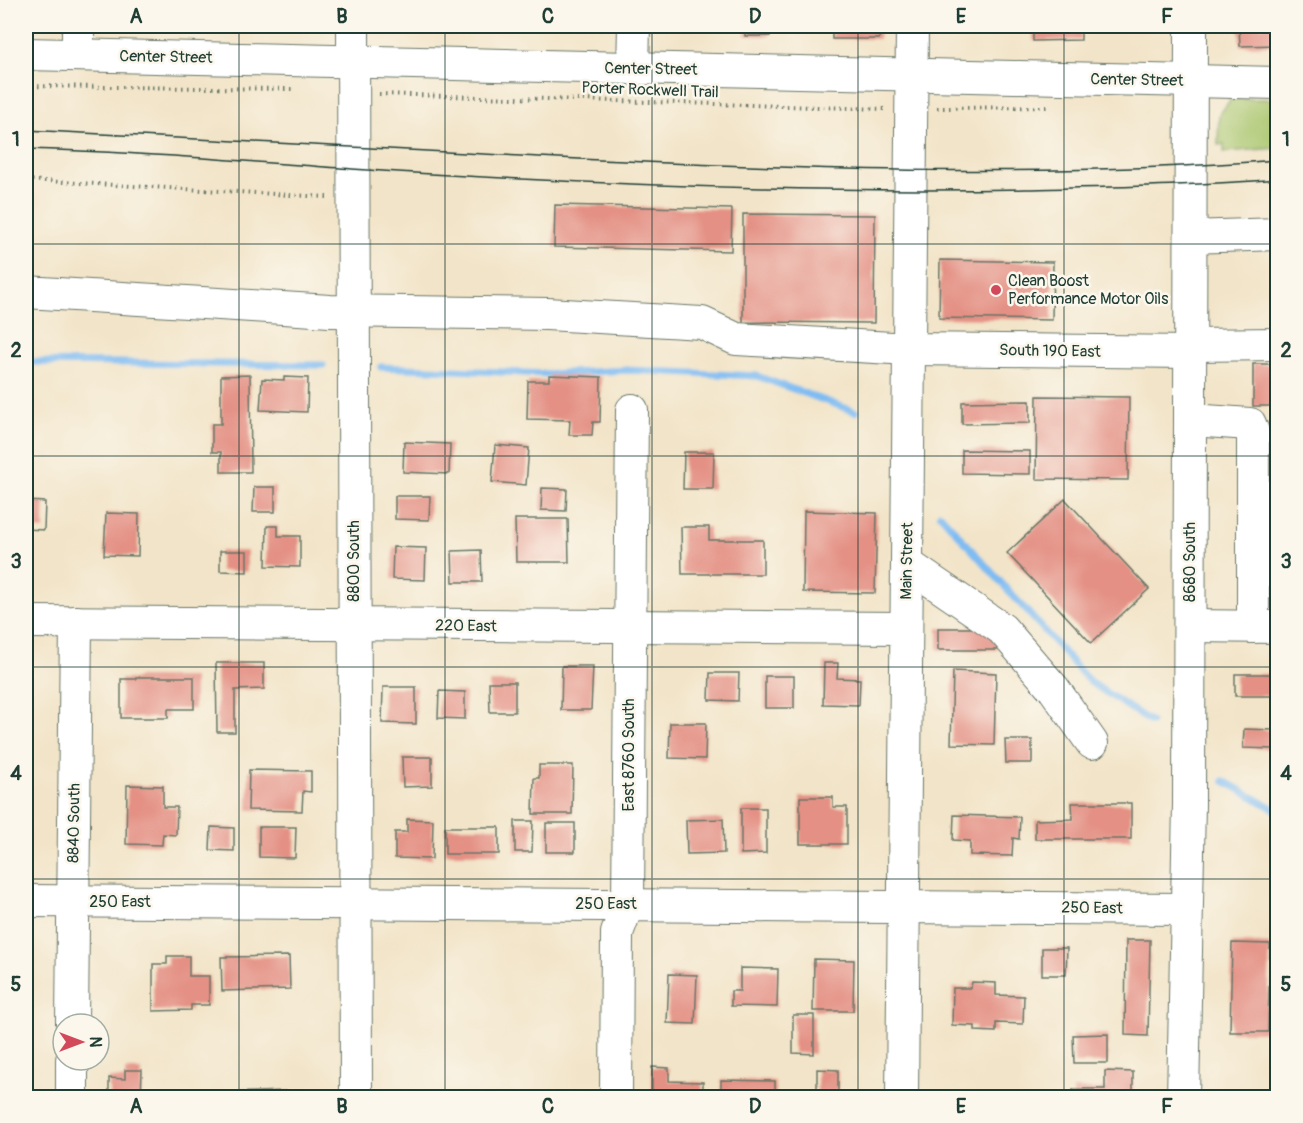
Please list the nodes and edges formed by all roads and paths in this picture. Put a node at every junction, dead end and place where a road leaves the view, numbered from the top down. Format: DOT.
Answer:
graph roads {
  1 [pos="353,26"];
  2 [pos="634,26"];
  3 [pos="912,26"];
  4 [pos="1191,26"];
  5 [pos="78,40"];
  6 [pos="26,54"];
  7 [pos="352,62"];
  8 [pos="633,69"];
  9 [pos="912,75"];
  10 [pos="1191,82"];
  11 [pos="1278,84"];
  12 [pos="26,86"];
  13 [pos="301,87"];
  14 [pos="353,94"];
  15 [pos="1053,107"];
  16 [pos="911,109"];
  17 [pos="26,180"];
  18 [pos="331,198"];
  19 [pos="1278,234"];
  20 [pos="1191,237"];
  21 [pos="26,292"];
  22 [pos="354,312"];
  23 [pos="1278,344"];
  24 [pos="1191,348"];
  25 [pos="909,349"];
  26 [pos="632,410"];
  27 [pos="1191,420"];
  28 [pos="907,564"];
  29 [pos="26,622"];
  30 [pos="76,622"];
  31 [pos="354,625"];
  32 [pos="1190,626"];
  33 [pos="630,627"];
  34 [pos="1265,627"];
  35 [pos="906,628"];
  36 [pos="1092,743"];
  37 [pos="26,901"];
  38 [pos="73,902"];
  39 [pos="354,903"];
  40 [pos="628,904"];
  41 [pos="905,905"];
  42 [pos="1186,909"];
  43 [pos="72,1012"];
  44 [pos="72,1072"];
  45 [pos="72,1098"];
  46 [pos="356,1098"];
  47 [pos="616,1098"];
  48 [pos="902,1098"];
  49 [pos="1183,1098"];
  1 -- 7 [label="street, 8800 South"];
  2 -- 8 [label="street"];
  3 -- 9 [label="street, Main Street"];
  4 -- 10 [label="street, 8680 South"];
  5 -- 6 [label="street, Center Street"];
  5 -- 7 [label="street, Center Street"];
  7 -- 8 [label="street, Center Street"];
  7 -- 14 [label="street, 8800 South"];
  8 -- 9 [label="street, Center Street"];
  9 -- 10 [label="street, Center Street"];
  9 -- 16 [label="street, Main Street"];
  10 -- 11 [label="street, Center Street"];
  10 -- 20 [label="street, 8680 South"];
  12 -- 13 [label="path"];
  14 -- 16 [label="path, Porter Rockwell Trail"];
  14 -- 22 [label="street, 8800 South"];
  15 -- 16 [label="path, Porter Rockwell Trail"];
  16 -- 25 [label="street, Main Street"];
  17 -- 18 [label="path"];
  19 -- 20 [label="street"];
  20 -- 24 [label="street, 8680 South"];
  21 -- 22 [label="street, South 190 East"];
  22 -- 25 [label="street, South 190 East"];
  22 -- 31 [label="street, 8800 South"];
  23 -- 24 [label="street, South 190 East"];
  24 -- 25 [label="street, South 190 East"];
  24 -- 27 [label="street, 8680 South"];
  25 -- 28 [label="street, Main Street"];
  26 -- 33 [label="street, East 8760 South"];
  27 -- 32 [label="street, 8680 South"];
  27 -- 34 [label="street"];
  28 -- 35 [label="street, Main Street"];
  28 -- 36 [label="street"];
  29 -- 30 [label="street, 220 East"];
  30 -- 31 [label="street, 220 East"];
  30 -- 38 [label="street, 8840 South"];
  31 -- 33 [label="street, 220 East"];
  31 -- 39 [label="street, 8800 South"];
  32 -- 34 [label="street"];
  32 -- 42 [label="street, 8680 South"];
  33 -- 35 [label="street, 220 East"];
  33 -- 40 [label="street, East 8760 South"];
  35 -- 41 [label="street, Main Street"];
  37 -- 38 [label="street, 250 East"];
  38 -- 39 [label="street, 250 East"];
  38 -- 43 [label="street, 8840 South"];
  39 -- 40 [label="street, 250 East"];
  39 -- 46 [label="street, 8800 South"];
  40 -- 41 [label="street, 250 East"];
  40 -- 47 [label="street, East 8760 South"];
  41 -- 42 [label="street, 250 East"];
  41 -- 48 [label="street, Main Street"];
  42 -- 49 [label="street, 8680 South"];
  44 -- 45 [label="street"];
}
